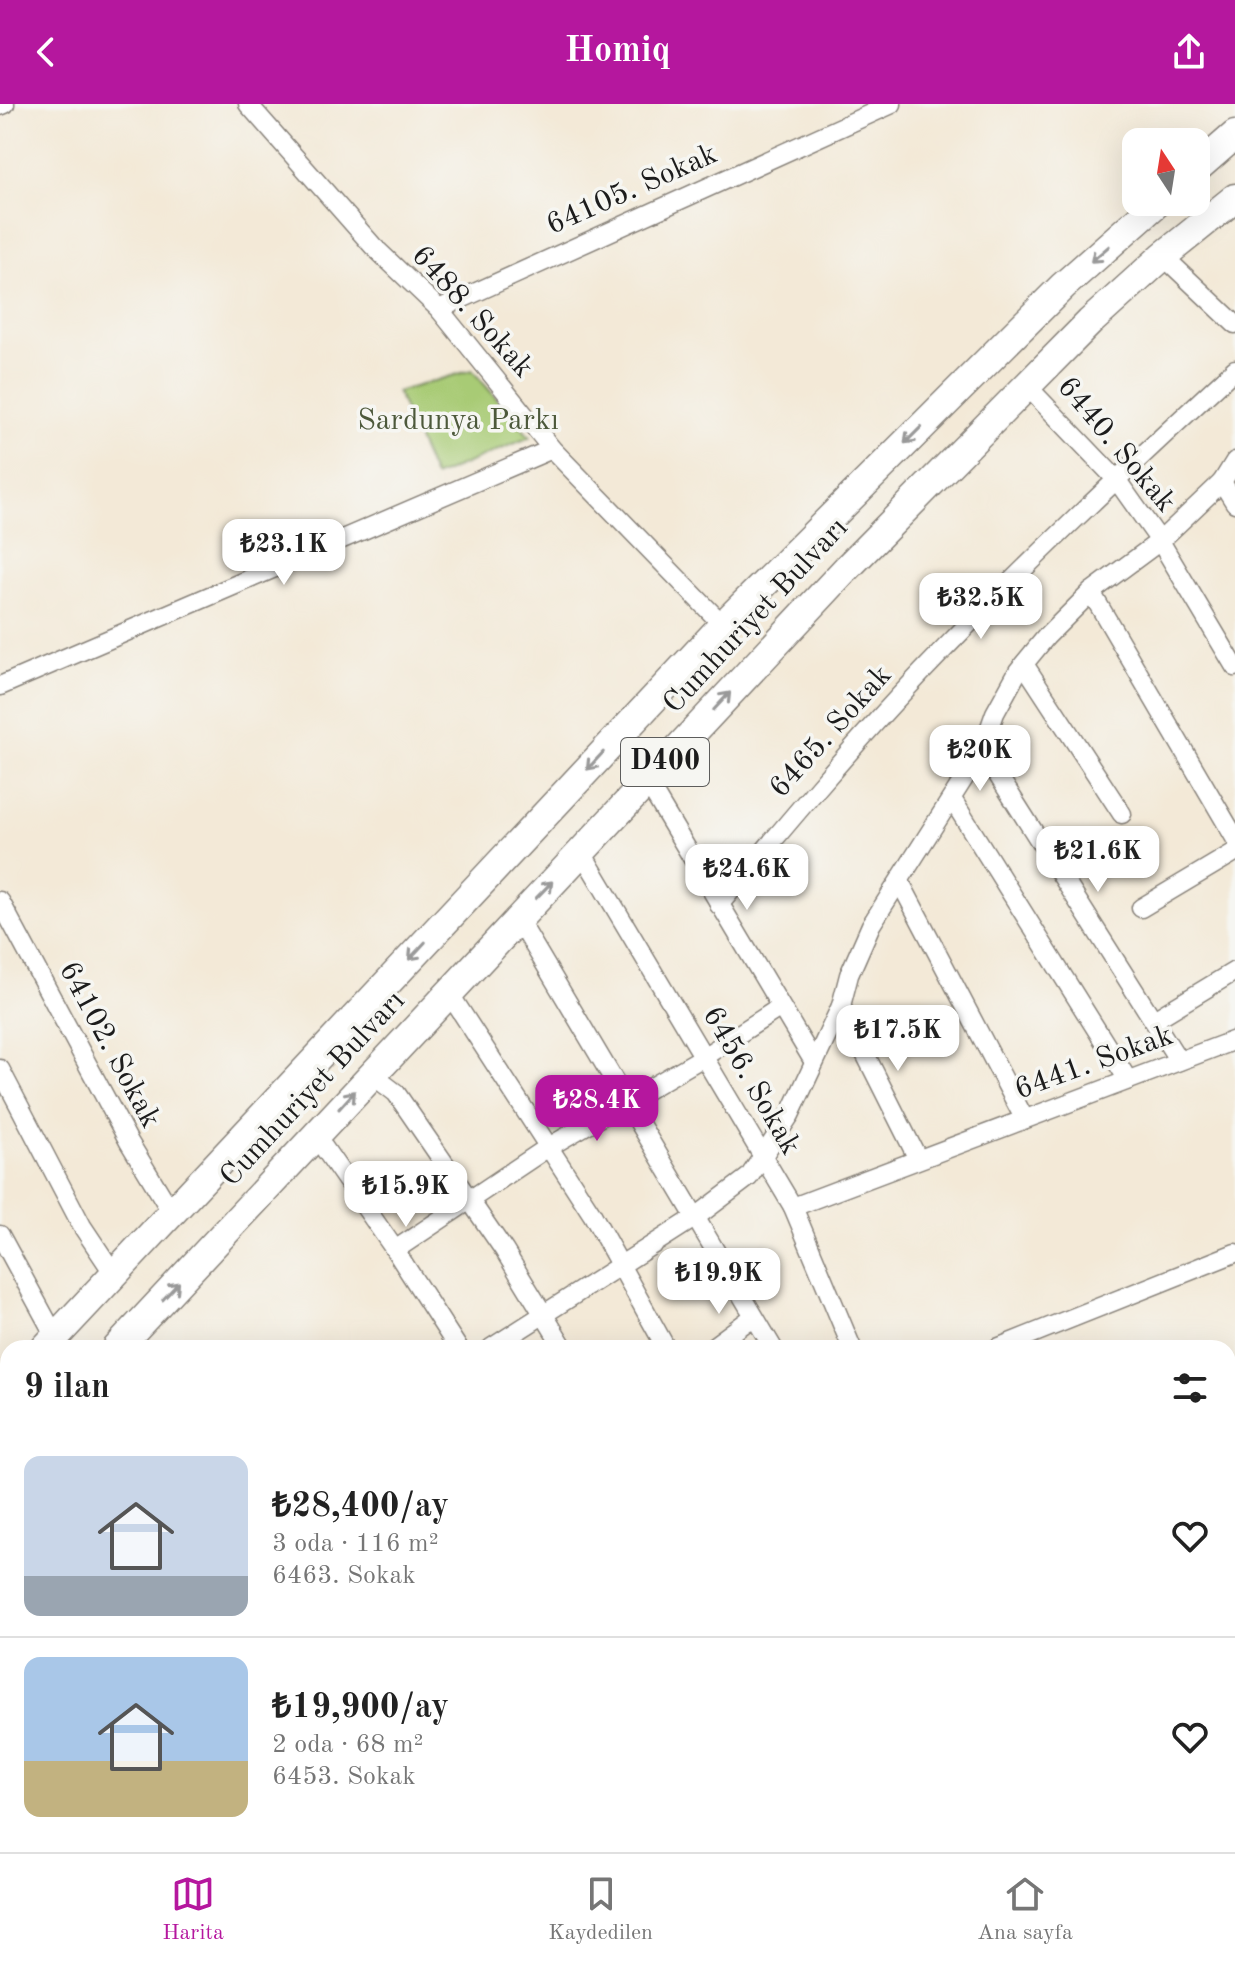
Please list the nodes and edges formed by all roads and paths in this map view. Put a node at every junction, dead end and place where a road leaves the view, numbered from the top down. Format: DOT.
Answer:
graph roads {
  1 [pos="248,104"];
  2 [pos="892,104"];
  3 [pos="1235,135"];
  4 [pos="1210,157"];
  5 [pos="1235,198"];
  6 [pos="1142,216"];
  7 [pos="1163,256"];
  8 [pos="439,309"];
  9 [pos="1235,324"];
  10 [pos="1235,369"];
  11 [pos="1026,385"];
  12 [pos="552,449"];
  13 [pos="1235,461"];
  14 [pos="1116,479"];
  15 [pos="1222,482"];
  16 [pos="1235,503"];
  17 [pos="1160,541"];
  18 [pos="1091,592"];
  19 [pos="723,625"];
  20 [pos="1024,664"];
  21 [pos="1235,667"];
  22 [pos="0,686"];
  23 [pos="982,750"];
  24 [pos="647,782"];
  25 [pos="952,799"];
  26 [pos="1122,814"];
  27 [pos="1235,838"];
  28 [pos="581,851"];
  29 [pos="1235,852"];
  30 [pos="900,882"];
  31 [pos="0,901"];
  32 [pos="719,905"];
  33 [pos="1141,908"];
  34 [pos="517,917"];
  35 [pos="1235,971"];
  36 [pos="449,993"];
  37 [pos="841,1006"];
  38 [pos="779,1008"];
  39 [pos="1154,1020"];
  40 [pos="1235,1040"];
  41 [pos="705,1056"];
  42 [pos="1179,1061"];
  43 [pos="814,1062"];
  44 [pos="0,1069"];
  45 [pos="371,1074"];
  46 [pos="1128,1080"];
  47 [pos="628,1100"];
  48 [pos="1024,1118"];
  49 [pos="315,1135"];
  50 [pos="547,1148"];
  51 [pos="761,1156"];
  52 [pos="918,1159"];
  53 [pos="470,1199"];
  54 [pos="793,1207"];
  55 [pos="172,1213"];
  56 [pos="696,1217"];
  57 [pos="0,1235"];
  58 [pos="395,1250"];
  59 [pos="1235,1253"];
  60 [pos="621,1266"];
  61 [pos="114,1274"];
  62 [pos="543,1314"];
  63 [pos="753,1317"];
  64 [pos="49,1340"];
  65 [pos="52,1340"];
  66 [pos="134,1340"];
  67 [pos="453,1340"];
  68 [pos="503,1340"];
  69 [pos="559,1340"];
  70 [pos="662,1340"];
  71 [pos="722,1340"];
  72 [pos="768,1340"];
  73 [pos="849,1340"];
  74 [pos="1017,1340"];
  1 -- 8 [label="street, 6488. Sokak"];
  2 -- 8 [label="street, 64105. Sokak"];
  3 -- 4 [label="highway"];
  5 -- 7 [label="highway, Cumhuriyet Bulvarı / D400"];
  6 -- 19 [label="highway, Cumhuriyet Bulvarı / D400, one-way"];
  7 -- 9 [label="street"];
  7 -- 11 [label="highway, Cumhuriyet Bulvarı / D400"];
  8 -- 12 [label="street, 6488. Sokak"];
  10 -- 14 [label="street, 6465. Sokak"];
  11 -- 14 [label="street, 6440. Sokak"];
  24 -- 11 [label="highway, Cumhuriyet Bulvarı / D400, one-way"];
  12 -- 19 [label="street, 6488. Sokak"];
  12 -- 22 [label="street"];
  13 -- 15 [label="street"];
  14 -- 17 [label="street, 6440. Sokak"];
  14 -- 32 [label="street, 6465. Sokak"];
  15 -- 16 [label="street"];
  15 -- 17 [label="street"];
  17 -- 18 [label="street"];
  17 -- 21 [label="street, 6440. Sokak"];
  18 -- 20 [label="street"];
  18 -- 27 [label="street"];
  19 -- 55 [label="highway, Cumhuriyet Bulvarı / D400, one-way"];
  20 -- 23 [label="street"];
  20 -- 26 [label="street"];
  23 -- 25 [label="street"];
  23 -- 39 [label="street"];
  24 -- 28 [label="highway, Cumhuriyet Bulvarı / D400"];
  24 -- 32 [label="street"];
  25 -- 30 [label="street"];
  25 -- 46 [label="street"];
  34 -- 28 [label="highway, Cumhuriyet Bulvarı / D400, one-way"];
  28 -- 41 [label="street, 6456. Sokak"];
  29 -- 33 [label="street"];
  30 -- 37 [label="street"];
  30 -- 48 [label="street"];
  31 -- 55 [label="street, 64102. Sokak"];
  32 -- 38 [label="street"];
  34 -- 36 [label="highway, Cumhuriyet Bulvarı / D400"];
  34 -- 47 [label="street"];
  35 -- 39 [label="street"];
  36 -- 45 [label="highway, Cumhuriyet Bulvarı / D400"];
  36 -- 50 [label="street"];
  37 -- 43 [label="street"];
  37 -- 52 [label="street"];
  38 -- 41 [label="street"];
  38 -- 43 [label="street"];
  39 -- 42 [label="street"];
  40 -- 42 [label="street, 6441. Sokak"];
  41 -- 47 [label="street"];
  41 -- 51 [label="street, 6456. Sokak"];
  42 -- 46 [label="street, 6441. Sokak"];
  43 -- 51 [label="street"];
  44 -- 61 [label="street"];
  49 -- 45 [label="highway, Cumhuriyet Bulvarı / D400, one-way"];
  45 -- 53 [label="street"];
  46 -- 48 [label="street, 6441. Sokak"];
  47 -- 50 [label="street"];
  47 -- 56 [label="street"];
  48 -- 52 [label="street, 6441. Sokak"];
  49 -- 58 [label="street"];
  66 -- 49 [label="highway, Cumhuriyet Bulvarı / D400, one-way"];
  50 -- 53 [label="street"];
  50 -- 60 [label="street"];
  51 -- 54 [label="street, 6456. Sokak"];
  51 -- 56 [label="street"];
  52 -- 54 [label="street, 6441. Sokak"];
  53 -- 58 [label="street"];
  53 -- 62 [label="street"];
  54 -- 73 [label="street, 6456. Sokak"];
  55 -- 61 [label="highway, Cumhuriyet Bulvarı / D400"];
  56 -- 60 [label="street"];
  56 -- 63 [label="street"];
  57 -- 64 [label="street"];
  58 -- 67 [label="street"];
  59 -- 74 [label="street"];
  60 -- 62 [label="street"];
  60 -- 70 [label="street"];
  61 -- 65 [label="highway, Cumhuriyet Bulvarı / D400"];
  62 -- 68 [label="street"];
  62 -- 69 [label="street"];
  63 -- 71 [label="street"];
  63 -- 72 [label="street"];
}
